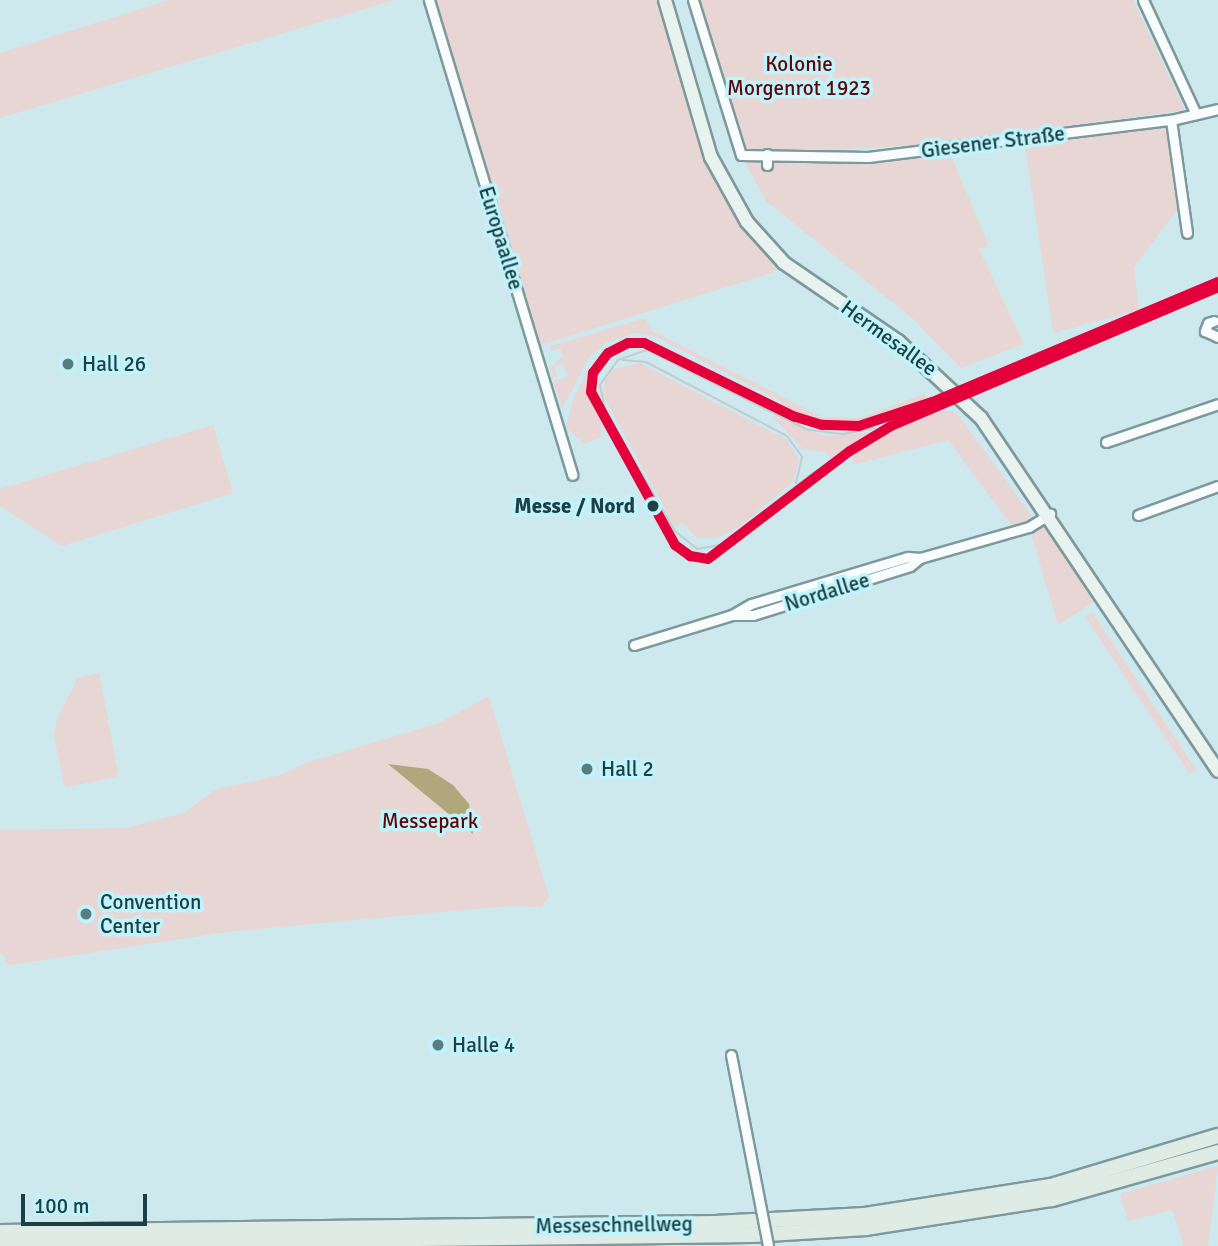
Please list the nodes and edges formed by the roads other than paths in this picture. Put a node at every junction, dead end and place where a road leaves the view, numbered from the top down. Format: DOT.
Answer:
graph roads {
  1 [pos="429,0"];
  2 [pos="665,0"];
  3 [pos="693,0"];
  4 [pos="1143,0"];
  5 [pos="1218,109"];
  6 [pos="1196,114"];
  7 [pos="1171,120"];
  8 [pos="767,155"];
  9 [pos="767,165"];
  10 [pos="1187,233"];
  11 [pos="1214,322"];
  12 [pos="1218,337"];
  13 [pos="1218,404"];
  14 [pos="1106,442"];
  15 [pos="572,475"];
  16 [pos="1218,486"];
  17 [pos="1050,514"];
  18 [pos="1138,515"];
  19 [pos="634,645"];
  20 [pos="1218,771"];
  21 [pos="731,1055"];
  22 [pos="1217,1136"];
  23 [pos="1217,1152"];
  24 [pos="0,1232"];
  25 [pos="408,1240"];
  26 [pos="0,1244"];
  27 [pos="374,1246"];
  28 [pos="768,1246"];
  1 -- 15 [label="street, Europaallee"];
  2 -- 17 [label="main road, Hermesallee"];
  3 -- 8 [label="street, Giesener Straße"];
  4 -- 6 [label="street"];
  5 -- 6 [label="street, Giesener Straße"];
  6 -- 7 [label="street, Giesener Straße"];
  7 -- 8 [label="street, Giesener Straße"];
  7 -- 10 [label="street"];
  8 -- 9 [label="street"];
  11 -- 12 [label="street"];
  13 -- 14 [label="street"];
  16 -- 18 [label="street"];
  17 -- 19 [label="street, Nordallee"];
  17 -- 20 [label="main road, Hermesallee"];
  21 -- 28 [label="street, bridge"];
  22 -- 24 [label="highway, Messeschnellweg"];
  23 -- 25 [label="highway, Messeschnellweg"];
  25 -- 26 [label="highway, Messeschnellweg"];
  25 -- 27 [label="highway"];
}
